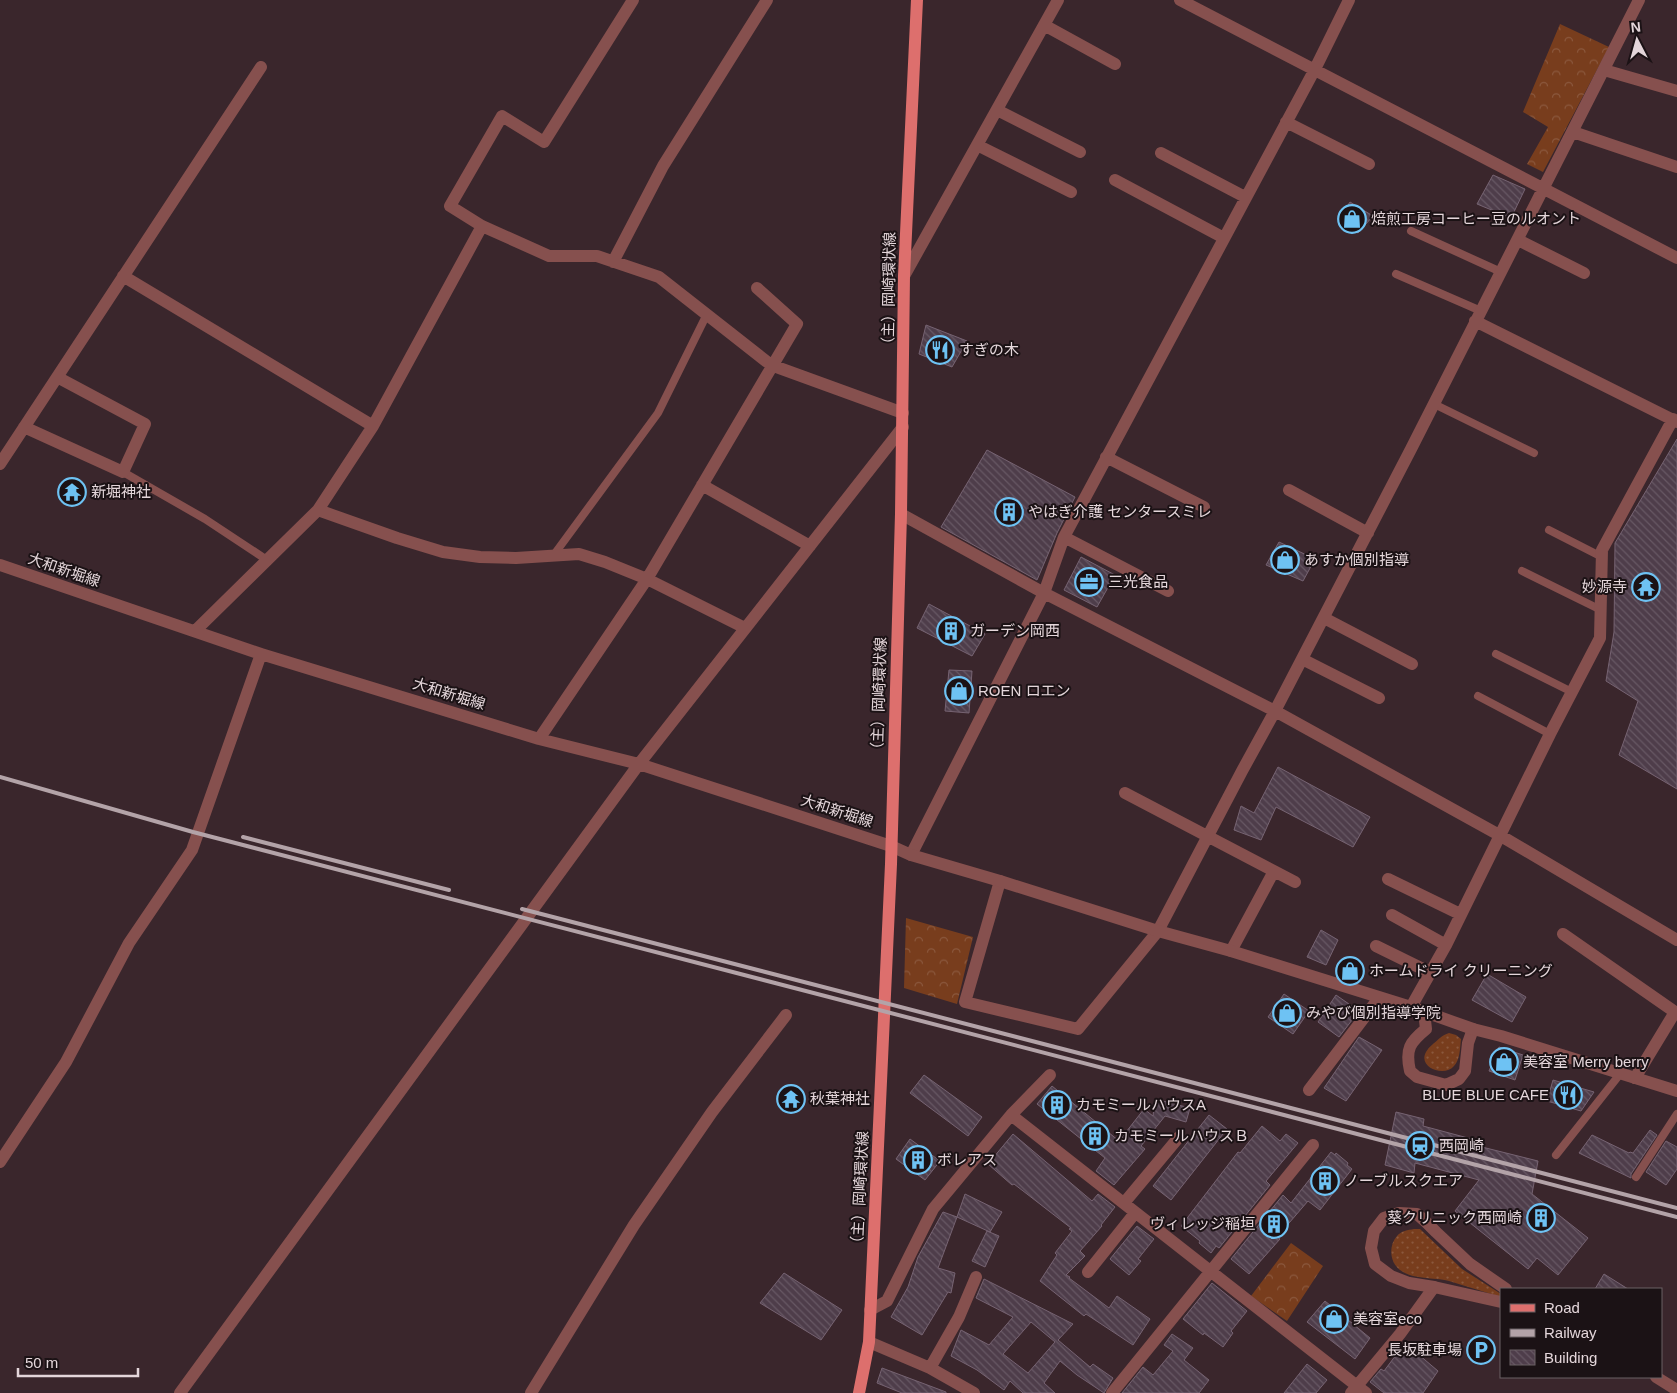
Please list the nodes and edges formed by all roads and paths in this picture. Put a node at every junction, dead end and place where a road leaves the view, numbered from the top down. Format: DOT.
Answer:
graph roads {
  1 [pos="633,0"];
  2 [pos="767,0"];
  3 [pos="917,0"];
  4 [pos="1058,0"];
  5 [pos="1180,0"];
  6 [pos="1349,0"];
  7 [pos="1639,0"];
  8 [pos="1044,25"];
  9 [pos="1115,64"];
  10 [pos="261,67"];
  11 [pos="1315,69"];
  12 [pos="1604,70"];
  13 [pos="1677,91"];
  14 [pos="997,110"];
  15 [pos="1286,122"];
  16 [pos="1573,132"];
  17 [pos="977,145"];
  18 [pos="1080,152"];
  19 [pos="1161,153"];
  20 [pos="1369,164"];
  21 [pos="1677,167"];
  22 [pos="1115,180"];
  23 [pos="1544,189"];
  24 [pos="1071,192"];
  25 [pos="1245,198"];
  26 [pos="482,226"];
  27 [pos="1411,231"];
  28 [pos="1224,238"];
  29 [pos="1518,240"];
  30 [pos="1677,258"];
  31 [pos="613,262"];
  32 [pos="1501,272"];
  33 [pos="1396,274"];
  34 [pos="1584,274"];
  35 [pos="123,276"];
  36 [pos="904,276"];
  37 [pos="757,288"];
  38 [pos="707,314"];
  39 [pos="1478,316"];
  40 [pos="772,365"];
  41 [pos="57,376"];
  42 [pos="1434,404"];
  43 [pos="903,413"];
  44 [pos="1675,421"];
  45 [pos="373,426"];
  46 [pos="24,427"];
  47 [pos="903,427"];
  48 [pos="1534,453"];
  49 [pos="1106,457"];
  50 [pos="0,464"];
  51 [pos="123,472"];
  52 [pos="702,485"];
  53 [pos="1289,490"];
  54 [pos="1204,507"];
  55 [pos="318,510"];
  56 [pos="901,514"];
  57 [pos="1549,530"];
  58 [pos="1368,534"];
  59 [pos="1064,537"];
  60 [pos="810,546"];
  61 [pos="553,556"];
  62 [pos="1602,557"];
  63 [pos="267,560"];
  64 [pos="0,566"];
  65 [pos="1522,571"];
  66 [pos="647,579"];
  67 [pos="1168,591"];
  68 [pos="1044,593"];
  69 [pos="1601,610"];
  70 [pos="1324,618"];
  71 [pos="745,628"];
  72 [pos="196,632"];
  73 [pos="261,654"];
  74 [pos="1496,654"];
  75 [pos="1302,659"];
  76 [pos="1412,664"];
  77 [pos="1572,692"];
  78 [pos="1478,696"];
  79 [pos="1379,698"];
  80 [pos="1275,711"];
  81 [pos="1550,734"];
  82 [pos="540,739"];
  83 [pos="639,764"];
  84 [pos="1125,793"];
  85 [pos="1207,835"];
  86 [pos="1501,836"];
  87 [pos="891,846"];
  88 [pos="911,855"];
  89 [pos="1274,871"];
  90 [pos="1388,879"];
  91 [pos="1000,881"];
  92 [pos="1295,882"];
  93 [pos="1460,914"];
  94 [pos="1392,916"];
  95 [pos="1158,931"];
  96 [pos="1563,934"];
  97 [pos="1677,940"];
  98 [pos="1446,945"];
  99 [pos="1376,946"];
  100 [pos="1231,951"];
  101 [pos="1431,973"];
  102 [pos="1378,998"];
  103 [pos="1411,1007"];
  104 [pos="1424,1012"];
  105 [pos="786,1014"];
  106 [pos="1473,1029"];
  107 [pos="1620,1074"];
  108 [pos="1050,1075"];
  109 [pos="1635,1078"];
  110 [pos="1309,1090"];
  111 [pos="1677,1091"];
  112 [pos="1677,1114"];
  113 [pos="1011,1115"];
  114 [pos="1179,1137"];
  115 [pos="1312,1145"];
  116 [pos="1556,1155"];
  117 [pos="0,1162"];
  118 [pos="1636,1177"];
  119 [pos="1124,1204"];
  120 [pos="1135,1213"];
  121 [pos="1210,1270"];
  122 [pos="1088,1272"];
  123 [pos="976,1278"];
  124 [pos="1434,1287"];
  125 [pos="1505,1288"];
  126 [pos="1500,1302"];
  127 [pos="870,1310"];
  128 [pos="869,1342"];
  129 [pos="930,1368"];
  130 [pos="1658,1378"];
  131 [pos="1677,1390"];
  132 [pos="1358,1391"];
  133 [pos="180,1393"];
  134 [pos="532,1393"];
  135 [pos="859,1393"];
  136 [pos="974,1393"];
  137 [pos="1112,1393"];
  1 -- 26 [label="street"];
  2 -- 31 [label="street"];
  3 -- 36 [label="main road, （主）岡崎環状線"];
  4 -- 8 [label="street"];
  5 -- 11 [label="street"];
  6 -- 11 [label="street"];
  7 -- 12 [label="street"];
  8 -- 9 [label="street"];
  8 -- 14 [label="street"];
  10 -- 35 [label="street"];
  11 -- 15 [label="street"];
  11 -- 23 [label="street"];
  12 -- 13 [label="street"];
  12 -- 16 [label="street"];
  14 -- 17 [label="street"];
  14 -- 18 [label="street"];
  15 -- 20 [label="street"];
  15 -- 25 [label="street"];
  16 -- 21 [label="street"];
  16 -- 23 [label="street"];
  17 -- 24 [label="street"];
  17 -- 36 [label="street"];
  19 -- 25 [label="street"];
  22 -- 28 [label="street"];
  23 -- 29 [label="street"];
  23 -- 30 [label="street"];
  25 -- 28 [label="street"];
  26 -- 31 [label="street"];
  26 -- 45 [label="street"];
  27 -- 32 [label="lane"];
  28 -- 49 [label="street"];
  29 -- 32 [label="street"];
  29 -- 34 [label="street"];
  31 -- 38 [label="street"];
  32 -- 39 [label="street"];
  33 -- 39 [label="lane"];
  35 -- 41 [label="street"];
  35 -- 45 [label="street"];
  36 -- 43 [label="main road, （主）岡崎環状線"];
  37 -- 40 [label="street"];
  38 -- 40 [label="street"];
  38 -- 61 [label="lane"];
  39 -- 42 [label="street"];
  39 -- 44 [label="street"];
  40 -- 43 [label="street"];
  40 -- 52 [label="street"];
  41 -- 46 [label="street"];
  41 -- 51 [label="street"];
  42 -- 48 [label="lane"];
  42 -- 58 [label="street"];
  43 -- 47 [label="main road, （主）岡崎環状線"];
  44 -- 62 [label="street"];
  45 -- 55 [label="street"];
  46 -- 50 [label="street"];
  46 -- 51 [label="street"];
  47 -- 56 [label="main road, （主）岡崎環状線"];
  47 -- 60 [label="street"];
  49 -- 54 [label="street"];
  49 -- 59 [label="street"];
  51 -- 63 [label="lane"];
  52 -- 60 [label="street"];
  52 -- 66 [label="street"];
  53 -- 58 [label="street"];
  55 -- 61 [label="street"];
  55 -- 63 [label="street"];
  56 -- 68 [label="street"];
  56 -- 87 [label="main road, （主）岡崎環状線"];
  57 -- 62 [label="lane"];
  58 -- 70 [label="street"];
  59 -- 67 [label="street"];
  59 -- 68 [label="street"];
  60 -- 71 [label="street"];
  61 -- 66 [label="street"];
  62 -- 69 [label="street"];
  63 -- 72 [label="street"];
  64 -- 72 [label="street, 大和新堀線"];
  65 -- 69 [label="lane"];
  66 -- 71 [label="street"];
  66 -- 82 [label="street"];
  68 -- 80 [label="street"];
  68 -- 88 [label="street"];
  69 -- 77 [label="street"];
  70 -- 75 [label="street"];
  70 -- 76 [label="street"];
  71 -- 83 [label="street"];
  72 -- 73 [label="street, 大和新堀線"];
  73 -- 82 [label="street, 大和新堀線"];
  73 -- 117 [label="street"];
  74 -- 77 [label="lane"];
  75 -- 79 [label="street"];
  75 -- 80 [label="street"];
  77 -- 81 [label="street"];
  78 -- 81 [label="lane"];
  80 -- 85 [label="street"];
  80 -- 86 [label="street"];
  81 -- 86 [label="street"];
  82 -- 83 [label="street, 大和新堀線"];
  83 -- 87 [label="street, 大和新堀線"];
  83 -- 133 [label="street"];
  84 -- 85 [label="street"];
  85 -- 89 [label="street"];
  85 -- 95 [label="street"];
  86 -- 93 [label="street"];
  86 -- 97 [label="street"];
  87 -- 88 [label="street, 大和新堀線"];
  87 -- 127 [label="main road, （主）岡崎環状線"];
  88 -- 91 [label="street, 大和新堀線"];
  89 -- 92 [label="street"];
  89 -- 100 [label="street"];
  90 -- 93 [label="street"];
  91 -- 95 [label="street, 大和新堀線"];
  91 -- 95 [label="street"];
  93 -- 98 [label="street"];
  94 -- 98 [label="street"];
  95 -- 100 [label="street, 大和新堀線"];
  96 -- 109 [label="street"];
  98 -- 101 [label="street"];
  99 -- 101 [label="street"];
  100 -- 102 [label="street, 大和新堀線"];
  101 -- 103 [label="street"];
  102 -- 103 [label="street, 大和新堀線"];
  102 -- 110 [label="street"];
  103 -- 104 [label="street, 大和新堀線"];
  104 -- 106 [label="street, 大和新堀線"];
  104 -- 106 [label="street"];
  105 -- 134 [label="street"];
  106 -- 107 [label="street, 大和新堀線"];
  107 -- 109 [label="street, 大和新堀線"];
  107 -- 116 [label="lane"];
  108 -- 113 [label="street"];
  109 -- 111 [label="street, 大和新堀線"];
  112 -- 118 [label="lane"];
  113 -- 119 [label="street"];
  113 -- 127 [label="street"];
  114 -- 119 [label="street"];
  115 -- 121 [label="street"];
  119 -- 120 [label="street"];
  120 -- 121 [label="street"];
  120 -- 122 [label="street"];
  121 -- 132 [label="street"];
  121 -- 137 [label="street"];
  123 -- 129 [label="street"];
  124 -- 125 [label="street"];
  124 -- 126 [label="street"];
  124 -- 132 [label="street"];
  127 -- 128 [label="main road, （主）岡崎環状線"];
  128 -- 129 [label="street"];
  128 -- 135 [label="main road, （主）岡崎環状線"];
  129 -- 136 [label="street"];
  130 -- 131 [label="street"];
}
